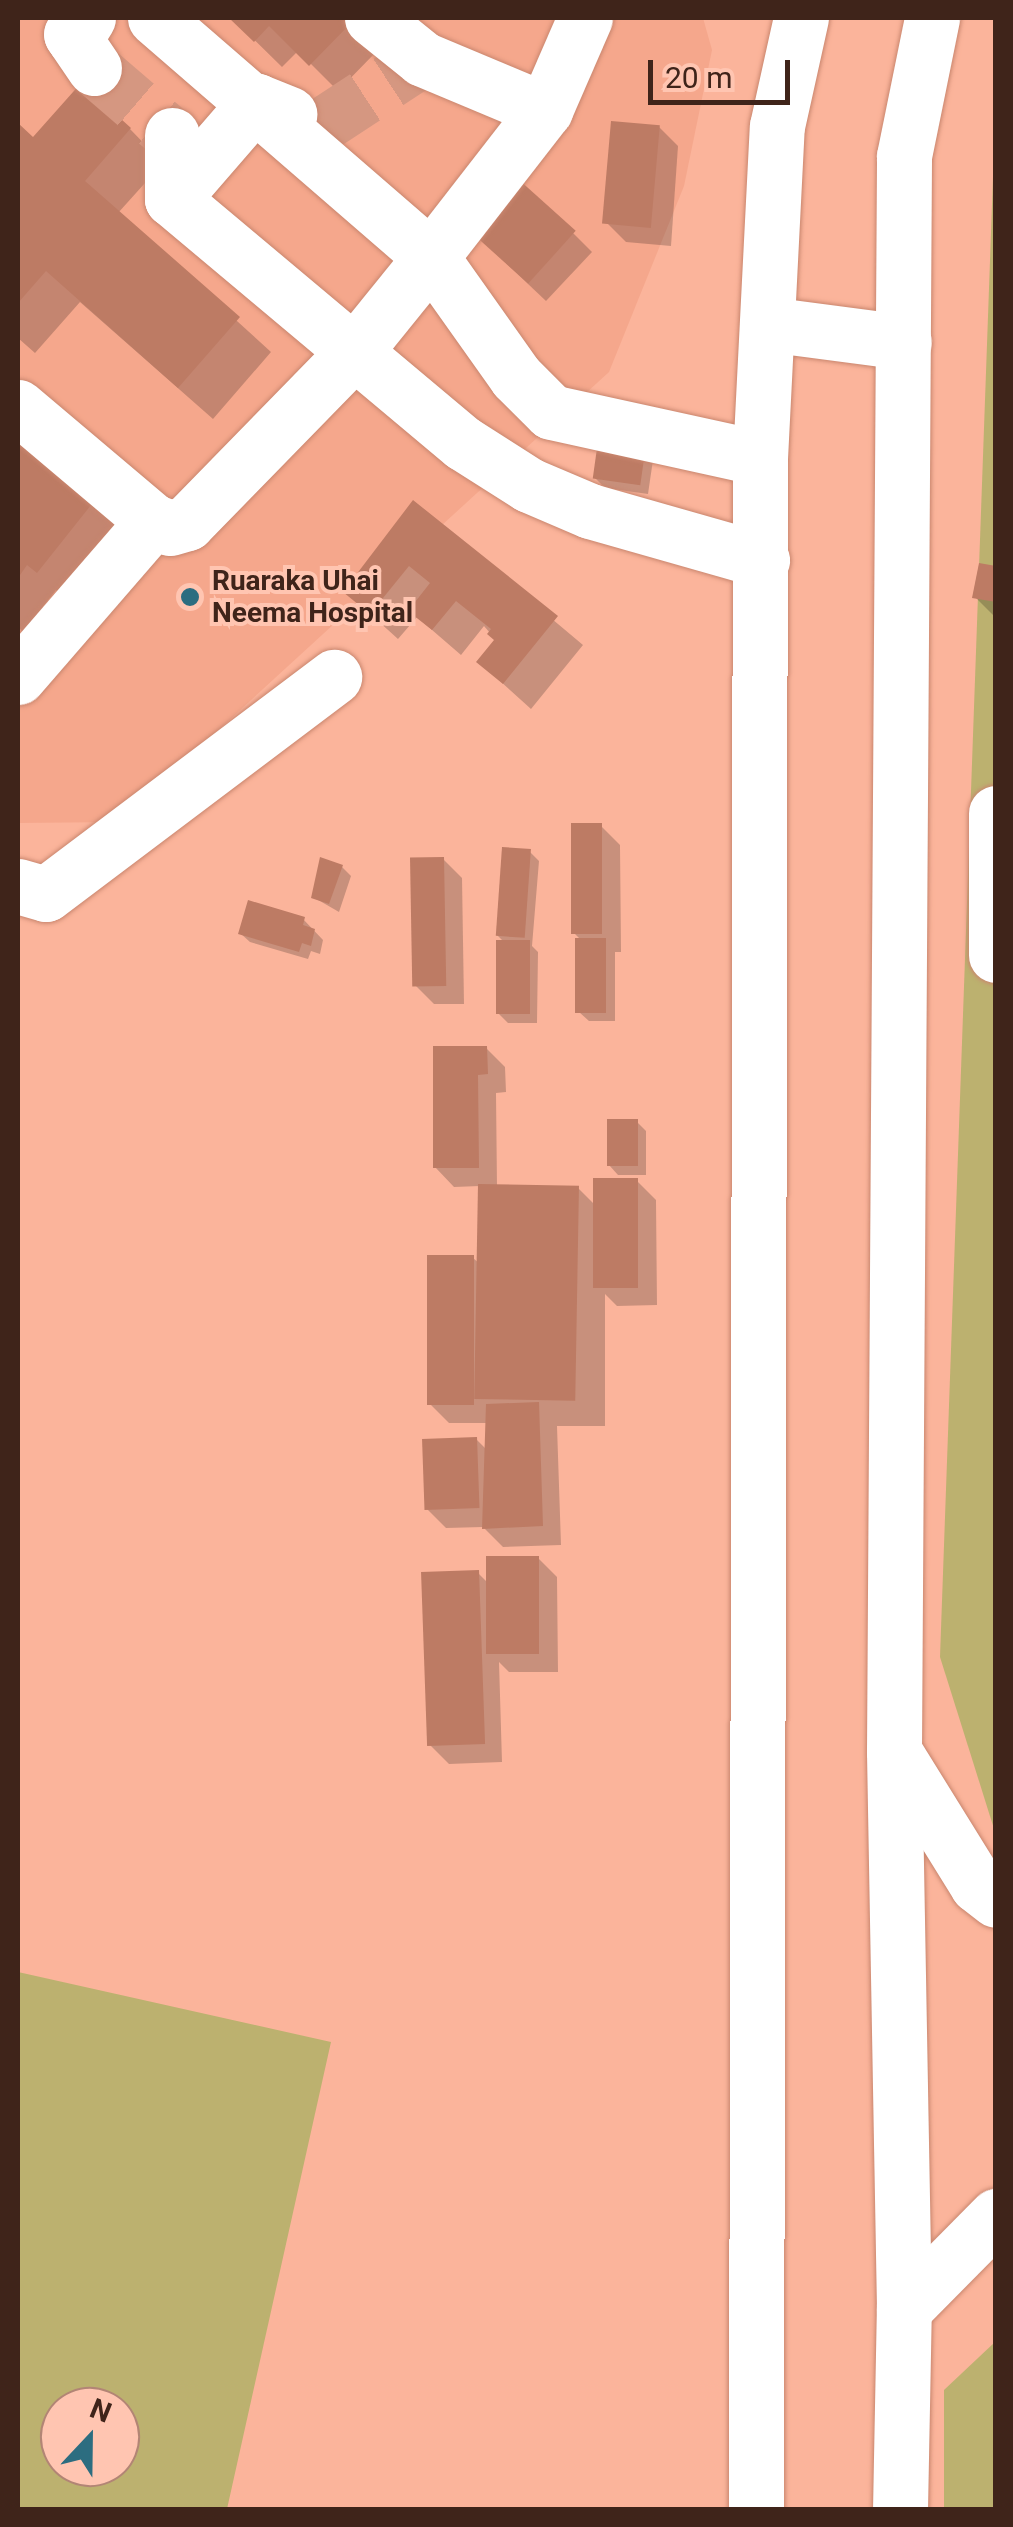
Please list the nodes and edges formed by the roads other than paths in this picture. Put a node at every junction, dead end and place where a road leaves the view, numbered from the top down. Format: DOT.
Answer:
graph roads {
  1 [pos="155,18"];
  2 [pos="372,18"];
  3 [pos="585,18"];
  4 [pos="800,18"];
  5 [pos="932,18"];
  6 [pos="257,101"];
  7 [pos="545,110"];
  8 [pos="319,127"];
  9 [pos="172,135"];
  10 [pos="172,198"];
  11 [pos="431,257"];
  12 [pos="768,324"];
  13 [pos="904,342"];
  14 [pos="354,352"];
  15 [pos="18,406"];
  16 [pos="760,458"];
  17 [pos="154,521"];
  18 [pos="762,560"];
  19 [pos="18,677"];
  20 [pos="334,677"];
  21 [pos="996,813"];
  22 [pos="18,886"];
  23 [pos="996,955"];
  24 [pos="894,1751"];
  25 [pos="996,1900"];
  26 [pos="996,2216"];
  27 [pos="904,2310"];
  28 [pos="756,2510"];
  29 [pos="900,2510"];
  1 -- 6 [label="street"];
  2 -- 7 [label="street"];
  3 -- 7 [label="street"];
  4 -- 12 [label="street"];
  5 -- 13 [label="street"];
  6 -- 8 [label="street"];
  6 -- 10 [label="street"];
  6 -- 11 [label="street"];
  7 -- 11 [label="street"];
  9 -- 10 [label="street"];
  10 -- 14 [label="street"];
  11 -- 14 [label="street"];
  11 -- 16 [label="street"];
  12 -- 13 [label="street"];
  12 -- 16 [label="street"];
  13 -- 24 [label="street"];
  14 -- 17 [label="street"];
  14 -- 18 [label="street"];
  15 -- 17 [label="street"];
  16 -- 18 [label="street"];
  17 -- 19 [label="street"];
  18 -- 28 [label="street"];
  20 -- 22 [label="street"];
  21 -- 23 [label="street"];
  24 -- 25 [label="street"];
  24 -- 27 [label="street"];
  26 -- 27 [label="street"];
  27 -- 29 [label="street"];
}
